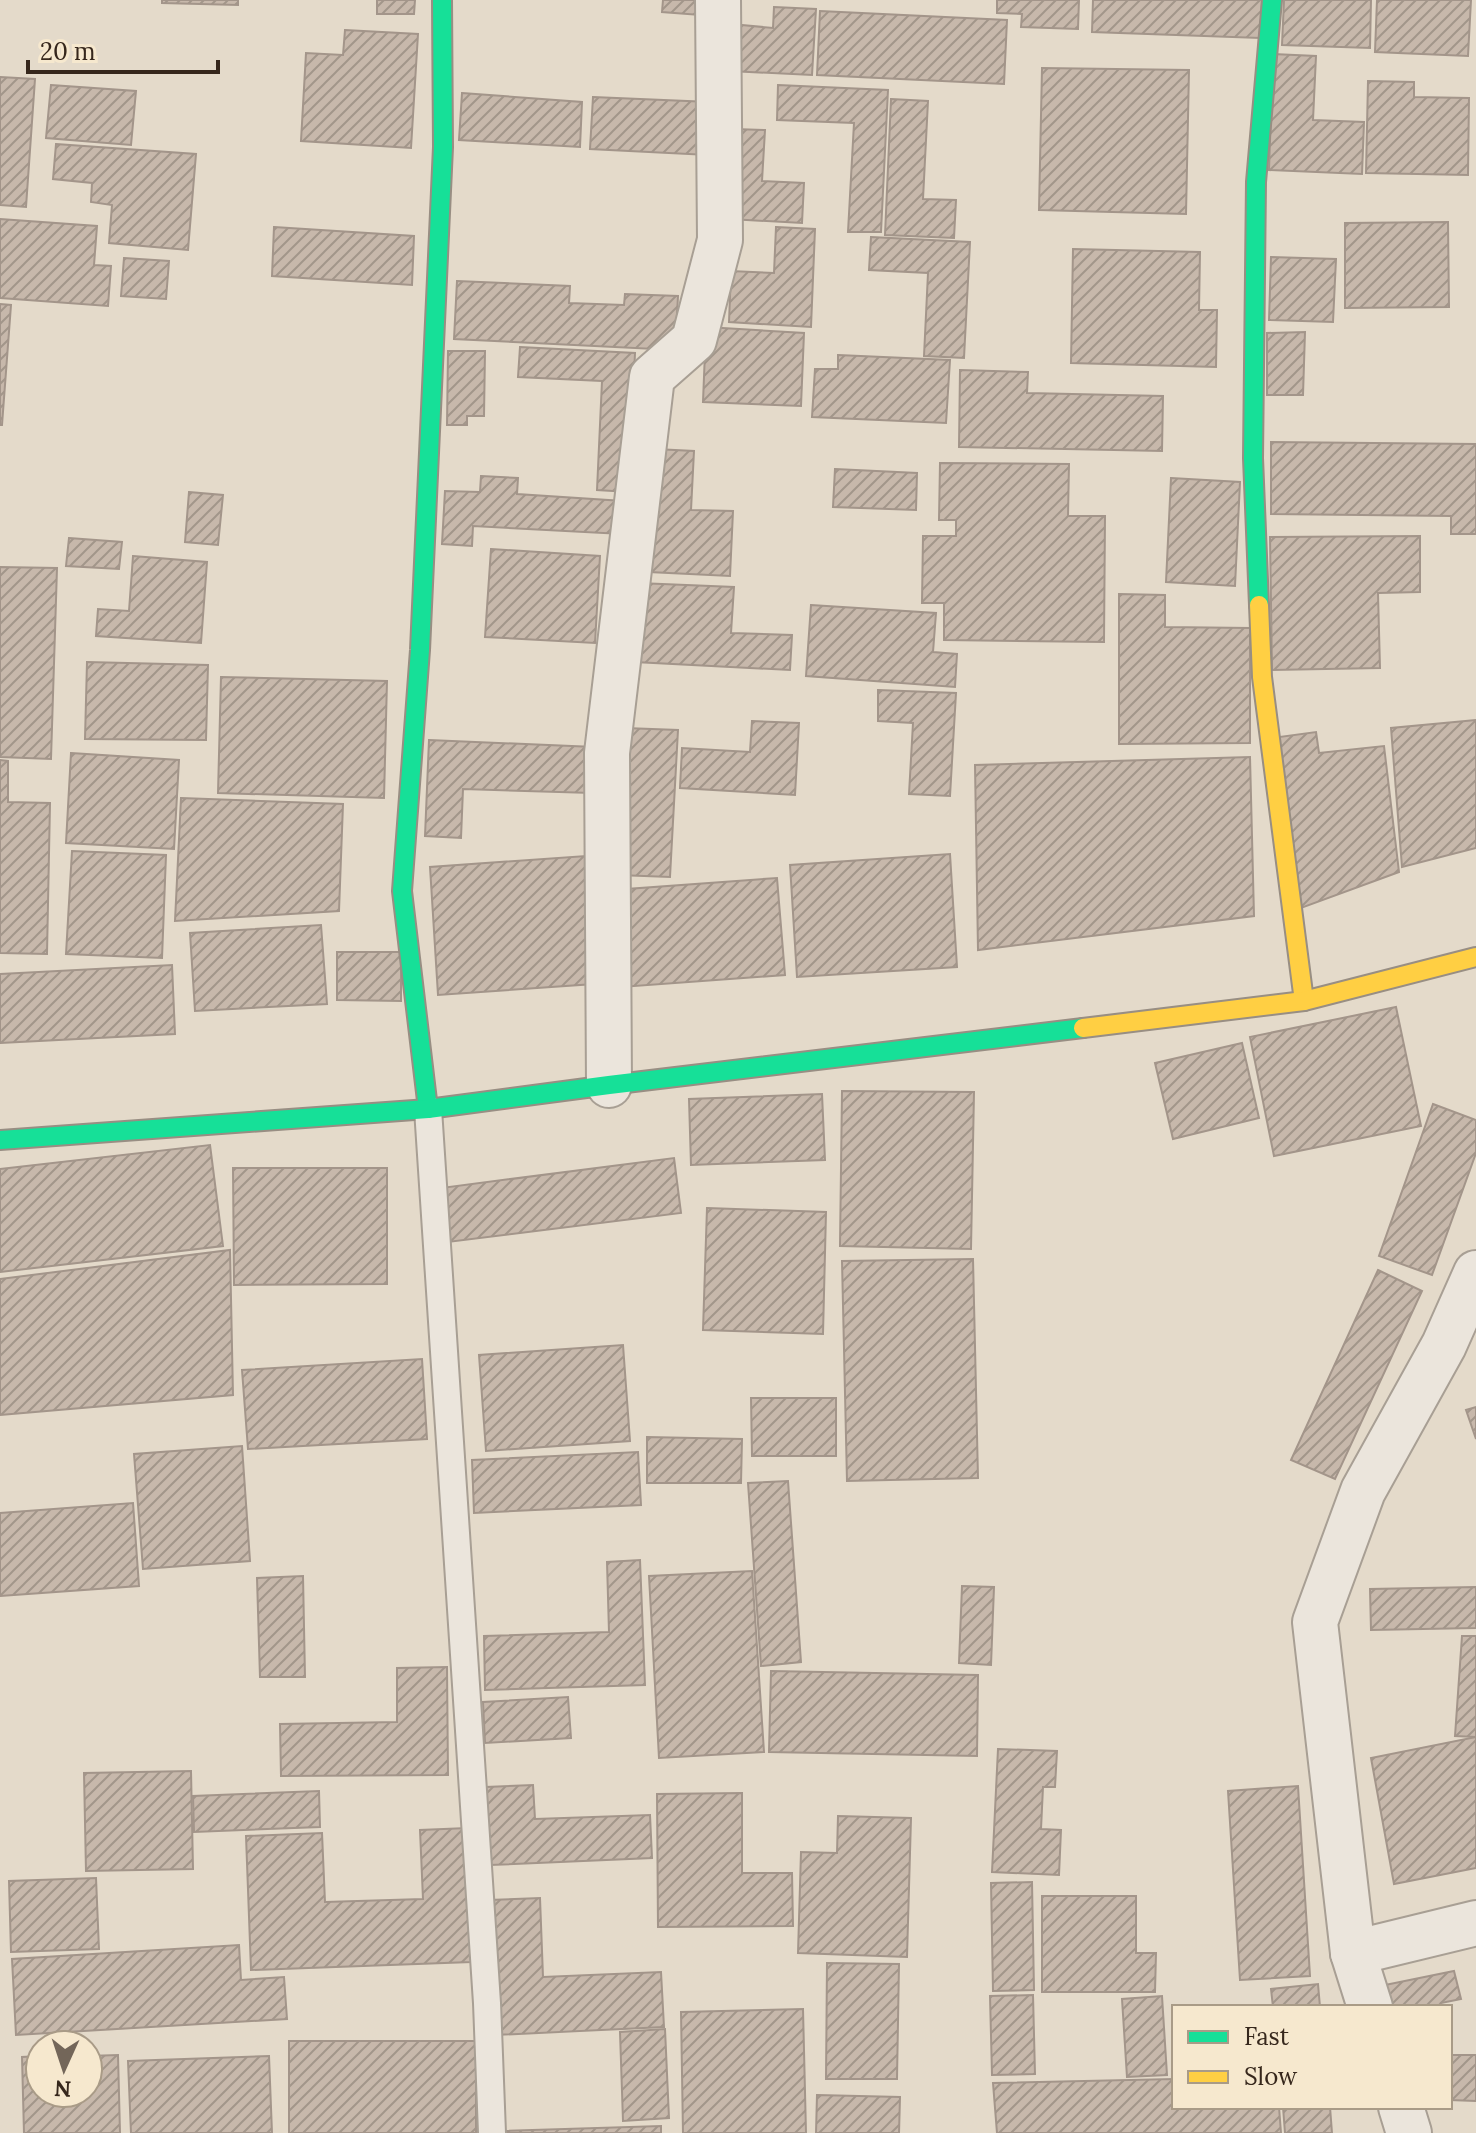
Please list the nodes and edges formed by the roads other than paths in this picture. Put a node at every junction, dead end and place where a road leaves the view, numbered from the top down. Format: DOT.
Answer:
graph roads {
  1 [pos="442,0"];
  2 [pos="718,0"];
  3 [pos="1272,0"];
  4 [pos="1476,957"];
  5 [pos="1304,1001"];
  6 [pos="609,1085"];
  7 [pos="428,1109"];
  8 [pos="0,1140"];
  9 [pos="1476,1273"];
  10 [pos="1460,1344"];
  11 [pos="1476,1923"];
  12 [pos="1353,1953"];
  13 [pos="1369,2005"];
  14 [pos="1402,2109"];
  15 [pos="492,2133"];
  16 [pos="1409,2133"];
  1 -- 7 [label="street"];
  2 -- 6 [label="street"];
  3 -- 5 [label="street"];
  4 -- 5 [label="street"];
  5 -- 6 [label="street"];
  6 -- 7 [label="street"];
  7 -- 8 [label="street"];
  7 -- 15 [label="lane"];
  9 -- 10 [label="street"];
  10 -- 12 [label="street"];
  11 -- 12 [label="street"];
  12 -- 13 [label="street"];
  14 -- 16 [label="street"];
}
